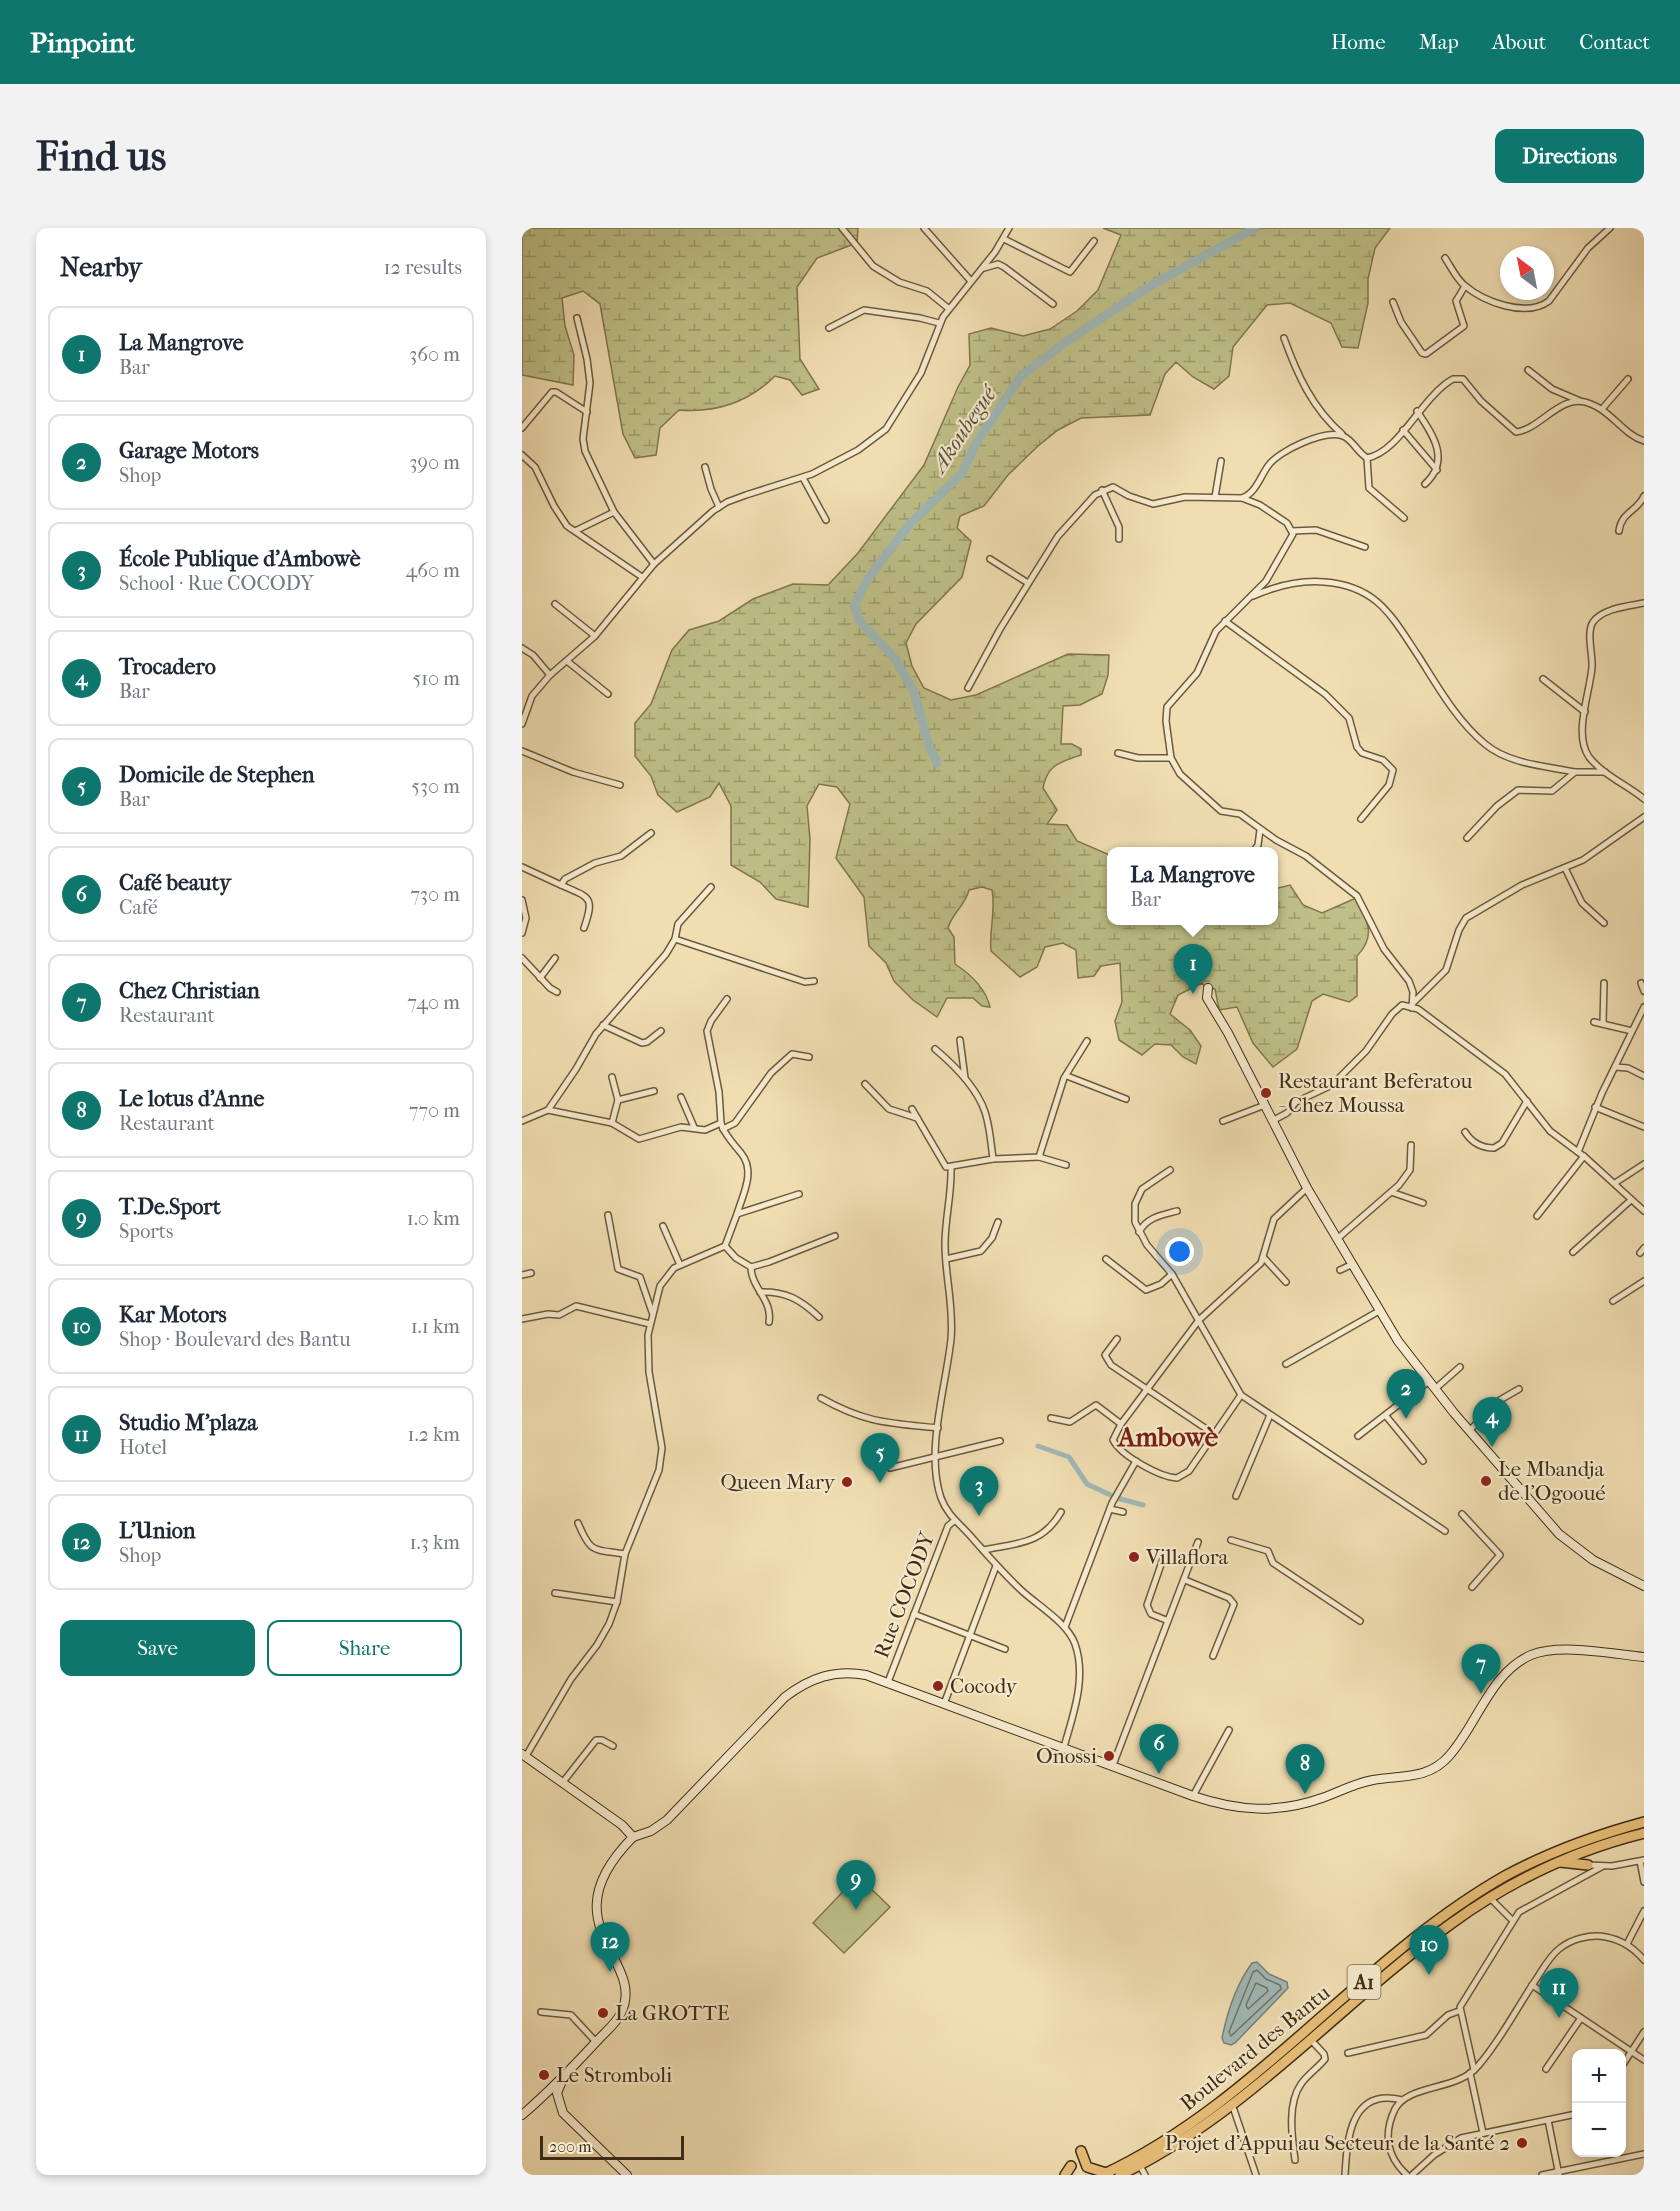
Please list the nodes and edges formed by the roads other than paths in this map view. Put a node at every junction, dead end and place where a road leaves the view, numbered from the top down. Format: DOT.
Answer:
graph roads {
  1 [pos="842,228"];
  2 [pos="924,228"];
  3 [pos="1010,228"];
  4 [pos="1610,228"];
  5 [pos="1004,239"];
  6 [pos="1094,241"];
  7 [pos="1445,258"];
  8 [pos="983,268"];
  9 [pos="970,280"];
  10 [pos="1466,286"];
  11 [pos="1393,302"];
  12 [pos="1053,304"];
  13 [pos="948,308"];
  14 [pos="577,318"];
  15 [pos="939,323"];
  16 [pos="828,328"];
  17 [pos="1284,338"];
  18 [pos="1528,370"];
  19 [pos="1628,379"];
  20 [pos="1582,402"];
  21 [pos="1602,409"];
  22 [pos="1417,411"];
  23 [pos="587,412"];
  24 [pos="522,428"];
  25 [pos="1403,430"];
  26 [pos="1345,437"];
  27 [pos="1644,441"];
  28 [pos="522,455"];
  29 [pos="1367,458"];
  30 [pos="1221,462"];
  31 [pos="705,467"];
  32 [pos="1437,470"];
  33 [pos="802,478"];
  34 [pos="1425,484"];
  35 [pos="1102,490"];
  36 [pos="1253,491"];
  37 [pos="1644,496"];
  38 [pos="1215,497"];
  39 [pos="1242,498"];
  40 [pos="1255,502"];
  41 [pos="719,507"];
  42 [pos="614,512"];
  43 [pos="1404,518"];
  44 [pos="826,520"];
  45 [pos="575,531"];
  46 [pos="1292,531"];
  47 [pos="1619,531"];
  48 [pos="1119,539"];
  49 [pos="1365,548"];
  50 [pos="990,559"];
  51 [pos="654,564"];
  52 [pos="642,577"];
  53 [pos="1266,581"];
  54 [pos="1028,583"];
  55 [pos="1271,590"];
  56 [pos="1250,598"];
  57 [pos="1644,603"];
  58 [pos="555,604"];
  59 [pos="1225,621"];
  60 [pos="595,636"];
  61 [pos="522,648"];
  62 [pos="567,661"];
  63 [pos="550,675"];
  64 [pos="1543,679"];
  65 [pos="968,688"];
  66 [pos="608,694"];
  67 [pos="1585,712"];
  68 [pos="522,724"];
  69 [pos="522,751"];
  70 [pos="1119,753"];
  71 [pos="1171,758"];
  72 [pos="1575,772"];
  73 [pos="1605,772"];
  74 [pos="620,785"];
  75 [pos="1644,799"];
  76 [pos="1644,817"];
  77 [pos="1361,819"];
  78 [pos="1260,830"];
  79 [pos="651,833"];
  80 [pos="1467,838"];
  81 [pos="1256,847"];
  82 [pos="522,867"];
  83 [pos="1565,868"];
  84 [pos="561,885"];
  85 [pos="711,887"];
  86 [pos="522,900"];
  87 [pos="1604,923"];
  88 [pos="584,928"];
  89 [pos="522,933"];
  90 [pos="675,939"];
  91 [pos="522,958"];
  92 [pos="555,958"];
  93 [pos="540,978"];
  94 [pos="814,981"];
  95 [pos="1604,983"];
  96 [pos="1641,983"];
  97 [pos="1208,988"];
  98 [pos="1644,990"];
  99 [pos="557,992"];
  100 [pos="727,999"];
  101 [pos="1412,1006"];
  102 [pos="1644,1007"];
  103 [pos="1594,1022"];
  104 [pos="1603,1024"];
  105 [pos="603,1026"];
  106 [pos="661,1031"];
  107 [pos="1632,1031"];
  108 [pos="960,1040"];
  109 [pos="1087,1041"];
  110 [pos="935,1049"];
  111 [pos="809,1057"];
  112 [pos="1615,1067"];
  113 [pos="1067,1076"];
  114 [pos="1644,1076"];
  115 [pos="612,1077"];
  116 [pos="965,1080"];
  117 [pos="865,1084"];
  118 [pos="654,1091"];
  119 [pos="681,1097"];
  120 [pos="1126,1099"];
  121 [pos="618,1100"];
  122 [pos="1527,1101"];
  123 [pos="1265,1105"];
  124 [pos="1595,1107"];
  125 [pos="912,1109"];
  126 [pos="548,1110"];
  127 [pos="918,1118"];
  128 [pos="522,1121"];
  129 [pos="1223,1121"];
  130 [pos="1272,1121"];
  131 [pos="612,1123"];
  132 [pos="722,1126"];
  133 [pos="694,1127"];
  134 [pos="1644,1127"];
  135 [pos="1465,1132"];
  136 [pos="1411,1145"];
  137 [pos="1581,1154"];
  138 [pos="1039,1156"];
  139 [pos="993,1159"];
  140 [pos="1644,1164"];
  141 [pos="1066,1165"];
  142 [pos="951,1167"];
  143 [pos="1170,1170"];
  144 [pos="1615,1184"];
  145 [pos="1307,1188"];
  146 [pos="1391,1192"];
  147 [pos="799,1194"];
  148 [pos="1631,1200"];
  149 [pos="1423,1203"];
  150 [pos="1177,1211"];
  151 [pos="1644,1211"];
  152 [pos="737,1214"];
  153 [pos="608,1215"];
  154 [pos="1537,1216"];
  155 [pos="998,1222"];
  156 [pos="663,1226"];
  157 [pos="1139,1232"];
  158 [pos="835,1236"];
  159 [pos="1337,1239"];
  160 [pos="725,1246"];
  161 [pos="1572,1252"];
  162 [pos="1264,1258"];
  163 [pos="946,1259"];
  164 [pos="1106,1259"];
  165 [pos="1353,1264"];
  166 [pos="680,1265"];
  167 [pos="751,1267"];
  168 [pos="1340,1270"];
  169 [pos="531,1273"];
  170 [pos="1172,1274"];
  171 [pos="522,1275"];
  172 [pos="1644,1281"];
  173 [pos="1286,1282"];
  174 [pos="760,1292"];
  175 [pos="1613,1301"];
  176 [pos="1378,1311"];
  177 [pos="652,1314"];
  178 [pos="819,1317"];
  179 [pos="522,1319"];
  180 [pos="1199,1320"];
  181 [pos="769,1322"];
  182 [pos="650,1324"];
  183 [pos="1118,1339"];
  184 [pos="1286,1364"];
  185 [pos="1460,1366"];
  186 [pos="1429,1381"];
  187 [pos="1436,1389"];
  188 [pos="1519,1389"];
  189 [pos="1147,1390"];
  190 [pos="1241,1395"];
  191 [pos="821,1398"];
  192 [pos="1270,1415"];
  193 [pos="1386,1416"];
  194 [pos="1051,1418"];
  195 [pos="1121,1424"];
  196 [pos="938,1428"];
  197 [pos="1470,1430"];
  198 [pos="1214,1434"];
  199 [pos="1358,1436"];
  200 [pos="1000,1441"];
  201 [pos="936,1458"];
  202 [pos="1136,1461"];
  203 [pos="1423,1461"];
  204 [pos="890,1468"];
  205 [pos="1236,1496"];
  206 [pos="1110,1509"];
  207 [pos="1061,1512"];
  208 [pos="1123,1512"];
  209 [pos="1462,1514"];
  210 [pos="954,1521"];
  211 [pos="578,1523"];
  212 [pos="1445,1531"];
  213 [pos="1231,1540"];
  214 [pos="1198,1542"];
  215 [pos="983,1550"];
  216 [pos="1165,1553"];
  217 [pos="625,1554"];
  218 [pos="996,1566"];
  219 [pos="1185,1580"];
  220 [pos="1644,1586"];
  221 [pos="1472,1587"];
  222 [pos="555,1593"];
  223 [pos="617,1602"];
  224 [pos="914,1614"];
  225 [pos="1166,1620"];
  226 [pos="1360,1621"];
  227 [pos="1065,1627"];
  228 [pos="970,1636"];
  229 [pos="1005,1649"];
  230 [pos="1213,1656"];
  231 [pos="1644,1658"];
  232 [pos="888,1682"];
  233 [pos="944,1704"];
  234 [pos="1229,1730"];
  235 [pos="613,1746"];
  236 [pos="1064,1747"];
  237 [pos="524,1755"];
  238 [pos="1113,1765"];
  239 [pos="563,1782"];
  240 [pos="1193,1796"];
  241 [pos="1644,1822"];
  242 [pos="1644,1833"];
  243 [pos="633,1837"];
  244 [pos="1587,1850"];
  245 [pos="1642,1860"];
  246 [pos="1558,1862"];
  247 [pos="1588,1865"];
  248 [pos="1604,1866"];
  249 [pos="1644,1882"];
  250 [pos="1490,1898"];
  251 [pos="1644,1911"];
  252 [pos="1513,1920"];
  253 [pos="1627,1944"];
  254 [pos="1644,1960"];
  255 [pos="1532,1985"];
  256 [pos="1459,2011"];
  257 [pos="541,2012"];
  258 [pos="1581,2018"];
  259 [pos="1644,2032"];
  260 [pos="1311,2040"];
  261 [pos="596,2042"];
  262 [pos="1631,2051"];
  263 [pos="1348,2053"];
  264 [pos="1626,2059"];
  265 [pos="1644,2060"];
  266 [pos="1546,2069"];
  267 [pos="1472,2072"];
  268 [pos="564,2077"];
  269 [pos="542,2097"];
  270 [pos="1402,2100"];
  271 [pos="558,2103"];
  272 [pos="1232,2104"];
  273 [pos="522,2115"];
  274 [pos="1572,2115"];
  275 [pos="1548,2120"];
  276 [pos="1481,2133"];
  277 [pos="1081,2151"];
  278 [pos="1644,2154"];
  279 [pos="1295,2160"];
  280 [pos="1139,2164"];
  281 [pos="1071,2166"];
  282 [pos="1558,2173"];
  283 [pos="1104,2174"];
  284 [pos="627,2175"];
  285 [pos="1065,2175"];
  286 [pos="1120,2175"];
  287 [pos="1145,2175"];
  288 [pos="1256,2175"];
  289 [pos="1345,2175"];
  290 [pos="1407,2175"];
  291 [pos="1412,2175"];
  292 [pos="1542,2175"];
  1 -- 13 [label="street"];
  2 -- 9 [label="street"];
  3 -- 5 [label="street"];
  4 -- 10 [label="street"];
  5 -- 6 [label="street"];
  5 -- 8 [label="street"];
  7 -- 10 [label="street"];
  8 -- 9 [label="street"];
  8 -- 12 [label="street"];
  9 -- 13 [label="street"];
  10 -- 11 [label="street"];
  13 -- 15 [label="street"];
  14 -- 23 [label="street"];
  15 -- 16 [label="street"];
  15 -- 33 [label="street"];
  17 -- 26 [label="street"];
  18 -- 20 [label="street"];
  19 -- 21 [label="street"];
  20 -- 21 [label="street"];
  20 -- 22 [label="street"];
  21 -- 27 [label="street"];
  22 -- 25 [label="street"];
  22 -- 32 [label="street"];
  23 -- 24 [label="street"];
  23 -- 42 [label="street"];
  25 -- 29 [label="street"];
  25 -- 32 [label="street"];
  26 -- 29 [label="street"];
  26 -- 36 [label="street"];
  28 -- 45 [label="street"];
  29 -- 43 [label="street"];
  30 -- 38 [label="street"];
  31 -- 41 [label="street"];
  32 -- 34 [label="street"];
  33 -- 41 [label="street"];
  33 -- 44 [label="street"];
  35 -- 38 [label="street"];
  35 -- 48 [label="street"];
  35 -- 54 [label="street"];
  36 -- 39 [label="street"];
  36 -- 40 [label="street"];
  37 -- 47 [label="street"];
  38 -- 39 [label="street"];
  39 -- 40 [label="street"];
  40 -- 46 [label="street"];
  41 -- 51 [label="street"];
  42 -- 45 [label="street"];
  42 -- 51 [label="street"];
  45 -- 52 [label="street"];
  46 -- 49 [label="street"];
  46 -- 53 [label="street"];
  50 -- 54 [label="street"];
  51 -- 52 [label="street"];
  52 -- 60 [label="street"];
  53 -- 55 [label="street"];
  53 -- 56 [label="street"];
  54 -- 65 [label="street"];
  55 -- 56 [label="street"];
  55 -- 72 [label="street"];
  56 -- 59 [label="street"];
  57 -- 67 [label="street"];
  58 -- 60 [label="street"];
  59 -- 71 [label="street"];
  59 -- 77 [label="street"];
  60 -- 62 [label="street"];
  61 -- 63 [label="street"];
  62 -- 63 [label="street"];
  62 -- 66 [label="street"];
  63 -- 68 [label="street"];
  64 -- 67 [label="street"];
  67 -- 73 [label="street"];
  69 -- 74 [label="street"];
  70 -- 71 [label="street"];
  71 -- 78 [label="street"];
  72 -- 73 [label="street"];
  72 -- 80 [label="street"];
  73 -- 75 [label="street"];
  76 -- 83 [label="street"];
  78 -- 81 [label="street"];
  78 -- 101 [label="street"];
  79 -- 84 [label="street"];
  82 -- 84 [label="street"];
  83 -- 87 [label="street"];
  83 -- 101 [label="street"];
  84 -- 88 [label="street"];
  85 -- 90 [label="street"];
  86 -- 89 [label="street"];
  90 -- 94 [label="street"];
  90 -- 105 [label="street"];
  91 -- 93 [label="street"];
  92 -- 93 [label="street"];
  93 -- 99 [label="street"];
  95 -- 104 [label="street"];
  96 -- 98 [label="street"];
  97 -- 123 [label="main road"];
  100 -- 132 [label="street"];
  101 -- 122 [label="street"];
  101 -- 130 [label="street"];
  102 -- 107 [label="street"];
  103 -- 104 [label="street"];
  104 -- 107 [label="street"];
  105 -- 106 [label="street"];
  105 -- 126 [label="street"];
  107 -- 112 [label="street"];
  108 -- 116 [label="street"];
  109 -- 113 [label="street"];
  110 -- 116 [label="street"];
  111 -- 132 [label="street"];
  112 -- 114 [label="street"];
  112 -- 124 [label="street"];
  113 -- 120 [label="street"];
  113 -- 138 [label="street"];
  115 -- 121 [label="street"];
  116 -- 139 [label="street"];
  117 -- 127 [label="street"];
  118 -- 121 [label="street"];
  119 -- 133 [label="street"];
  121 -- 131 [label="street"];
  122 -- 135 [label="street"];
  122 -- 137 [label="street"];
  123 -- 129 [label="street"];
  123 -- 130 [label="main road"];
  124 -- 134 [label="street"];
  124 -- 137 [label="street"];
  125 -- 127 [label="street"];
  126 -- 128 [label="street"];
  126 -- 131 [label="street"];
  127 -- 142 [label="street"];
  130 -- 145 [label="main road"];
  131 -- 133 [label="street"];
  132 -- 133 [label="street"];
  132 -- 152 [label="street"];
  136 -- 146 [label="street"];
  137 -- 144 [label="street"];
  137 -- 154 [label="street"];
  138 -- 139 [label="street"];
  138 -- 141 [label="street"];
  139 -- 142 [label="street"];
  140 -- 144 [label="street"];
  142 -- 163 [label="street"];
  143 -- 157 [label="street"];
  144 -- 148 [label="street"];
  145 -- 159 [label="main road"];
  145 -- 162 [label="street"];
  146 -- 149 [label="street"];
  146 -- 159 [label="street"];
  147 -- 152 [label="street"];
  148 -- 151 [label="street"];
  148 -- 161 [label="street"];
  150 -- 157 [label="street"];
  152 -- 160 [label="street"];
  153 -- 177 [label="street"];
  155 -- 163 [label="street"];
  156 -- 166 [label="street"];
  157 -- 170 [label="street"];
  158 -- 167 [label="street"];
  159 -- 165 [label="main road"];
  160 -- 166 [label="street"];
  160 -- 167 [label="street"];
  162 -- 173 [label="street"];
  162 -- 180 [label="street"];
  163 -- 196 [label="street"];
  164 -- 170 [label="street"];
  165 -- 168 [label="street"];
  165 -- 176 [label="main road"];
  166 -- 177 [label="street"];
  167 -- 174 [label="street"];
  169 -- 171 [label="street"];
  170 -- 180 [label="street"];
  172 -- 175 [label="street"];
  174 -- 178 [label="street"];
  174 -- 181 [label="street"];
  176 -- 184 [label="street"];
  176 -- 186 [label="main road"];
  177 -- 182 [label="street"];
  179 -- 182 [label="street"];
  180 -- 189 [label="street"];
  180 -- 190 [label="street"];
  182 -- 217 [label="street"];
  183 -- 189 [label="street"];
  185 -- 187 [label="street"];
  186 -- 187 [label="main road"];
  186 -- 193 [label="street"];
  187 -- 197 [label="main road"];
  188 -- 197 [label="street"];
  189 -- 195 [label="street"];
  189 -- 198 [label="street"];
  190 -- 192 [label="street"];
  190 -- 198 [label="street"];
  191 -- 196 [label="street"];
  192 -- 205 [label="street"];
  192 -- 212 [label="street"];
  193 -- 199 [label="street"];
  193 -- 203 [label="street"];
  194 -- 195 [label="street"];
  195 -- 202 [label="street"];
  196 -- 201 [label="street"];
  197 -- 220 [label="main road"];
  198 -- 202 [label="street"];
  200 -- 201 [label="street"];
  201 -- 204 [label="street"];
  201 -- 210 [label="street"];
  202 -- 206 [label="street"];
  206 -- 208 [label="street"];
  206 -- 227 [label="street"];
  207 -- 215 [label="street"];
  209 -- 221 [label="street"];
  210 -- 215 [label="street"];
  210 -- 224 [label="street, Rue COCODY"];
  211 -- 217 [label="street"];
  213 -- 226 [label="street"];
  214 -- 219 [label="street"];
  215 -- 218 [label="street"];
  216 -- 225 [label="street"];
  217 -- 223 [label="street"];
  218 -- 227 [label="street"];
  218 -- 228 [label="street"];
  219 -- 225 [label="street"];
  219 -- 230 [label="street"];
  222 -- 223 [label="street"];
  223 -- 237 [label="street"];
  224 -- 228 [label="street"];
  224 -- 232 [label="street, Rue COCODY"];
  225 -- 238 [label="street"];
  227 -- 236 [label="street"];
  228 -- 229 [label="street"];
  228 -- 233 [label="street"];
  231 -- 240 [label="main road"];
  232 -- 233 [label="main road"];
  232 -- 243 [label="main road"];
  233 -- 236 [label="main road"];
  234 -- 240 [label="street"];
  235 -- 239 [label="street"];
  236 -- 238 [label="main road"];
  237 -- 239 [label="main road"];
  238 -- 240 [label="main road"];
  239 -- 243 [label="main road"];
  241 -- 283 [label="highway, Boulevard des Bantu / A1"];
  242 -- 244 [label="highway, Boulevard des Bantu / A1"];
  243 -- 261 [label="main road"];
  244 -- 246 [label="highway, Boulevard des Bantu / A1"];
  244 -- 247 [label="highway"];
  245 -- 248 [label="street"];
  245 -- 249 [label="street"];
  246 -- 247 [label="highway"];
  246 -- 250 [label="highway, Boulevard des Bantu / A1"];
  247 -- 248 [label="street"];
  248 -- 252 [label="street"];
  250 -- 252 [label="street"];
  250 -- 260 [label="highway, Boulevard des Bantu / A1"];
  251 -- 253 [label="street"];
  252 -- 256 [label="street"];
  253 -- 254 [label="street"];
  253 -- 255 [label="street"];
  255 -- 258 [label="street"];
  255 -- 267 [label="street"];
  256 -- 263 [label="street"];
  256 -- 267 [label="street"];
  257 -- 261 [label="street"];
  258 -- 262 [label="street"];
  258 -- 266 [label="street"];
  259 -- 262 [label="street"];
  260 -- 272 [label="highway, Boulevard des Bantu / A1"];
  260 -- 279 [label="street"];
  261 -- 268 [label="main road"];
  262 -- 264 [label="street"];
  262 -- 265 [label="street"];
  267 -- 270 [label="street"];
  267 -- 276 [label="street"];
  268 -- 269 [label="main road"];
  268 -- 271 [label="main road"];
  269 -- 271 [label="main road"];
  269 -- 273 [label="main road"];
  270 -- 289 [label="street"];
  270 -- 290 [label="street"];
  271 -- 284 [label="main road"];
  272 -- 280 [label="highway, Boulevard des Bantu / A1"];
  272 -- 288 [label="street"];
  274 -- 275 [label="street"];
  275 -- 276 [label="street"];
  275 -- 282 [label="street"];
  276 -- 291 [label="street"];
  277 -- 283 [label="highway"];
  278 -- 282 [label="street"];
  280 -- 286 [label="highway, Boulevard des Bantu / A1"];
  280 -- 287 [label="street"];
  281 -- 285 [label="highway"];
  282 -- 292 [label="street"];
}
